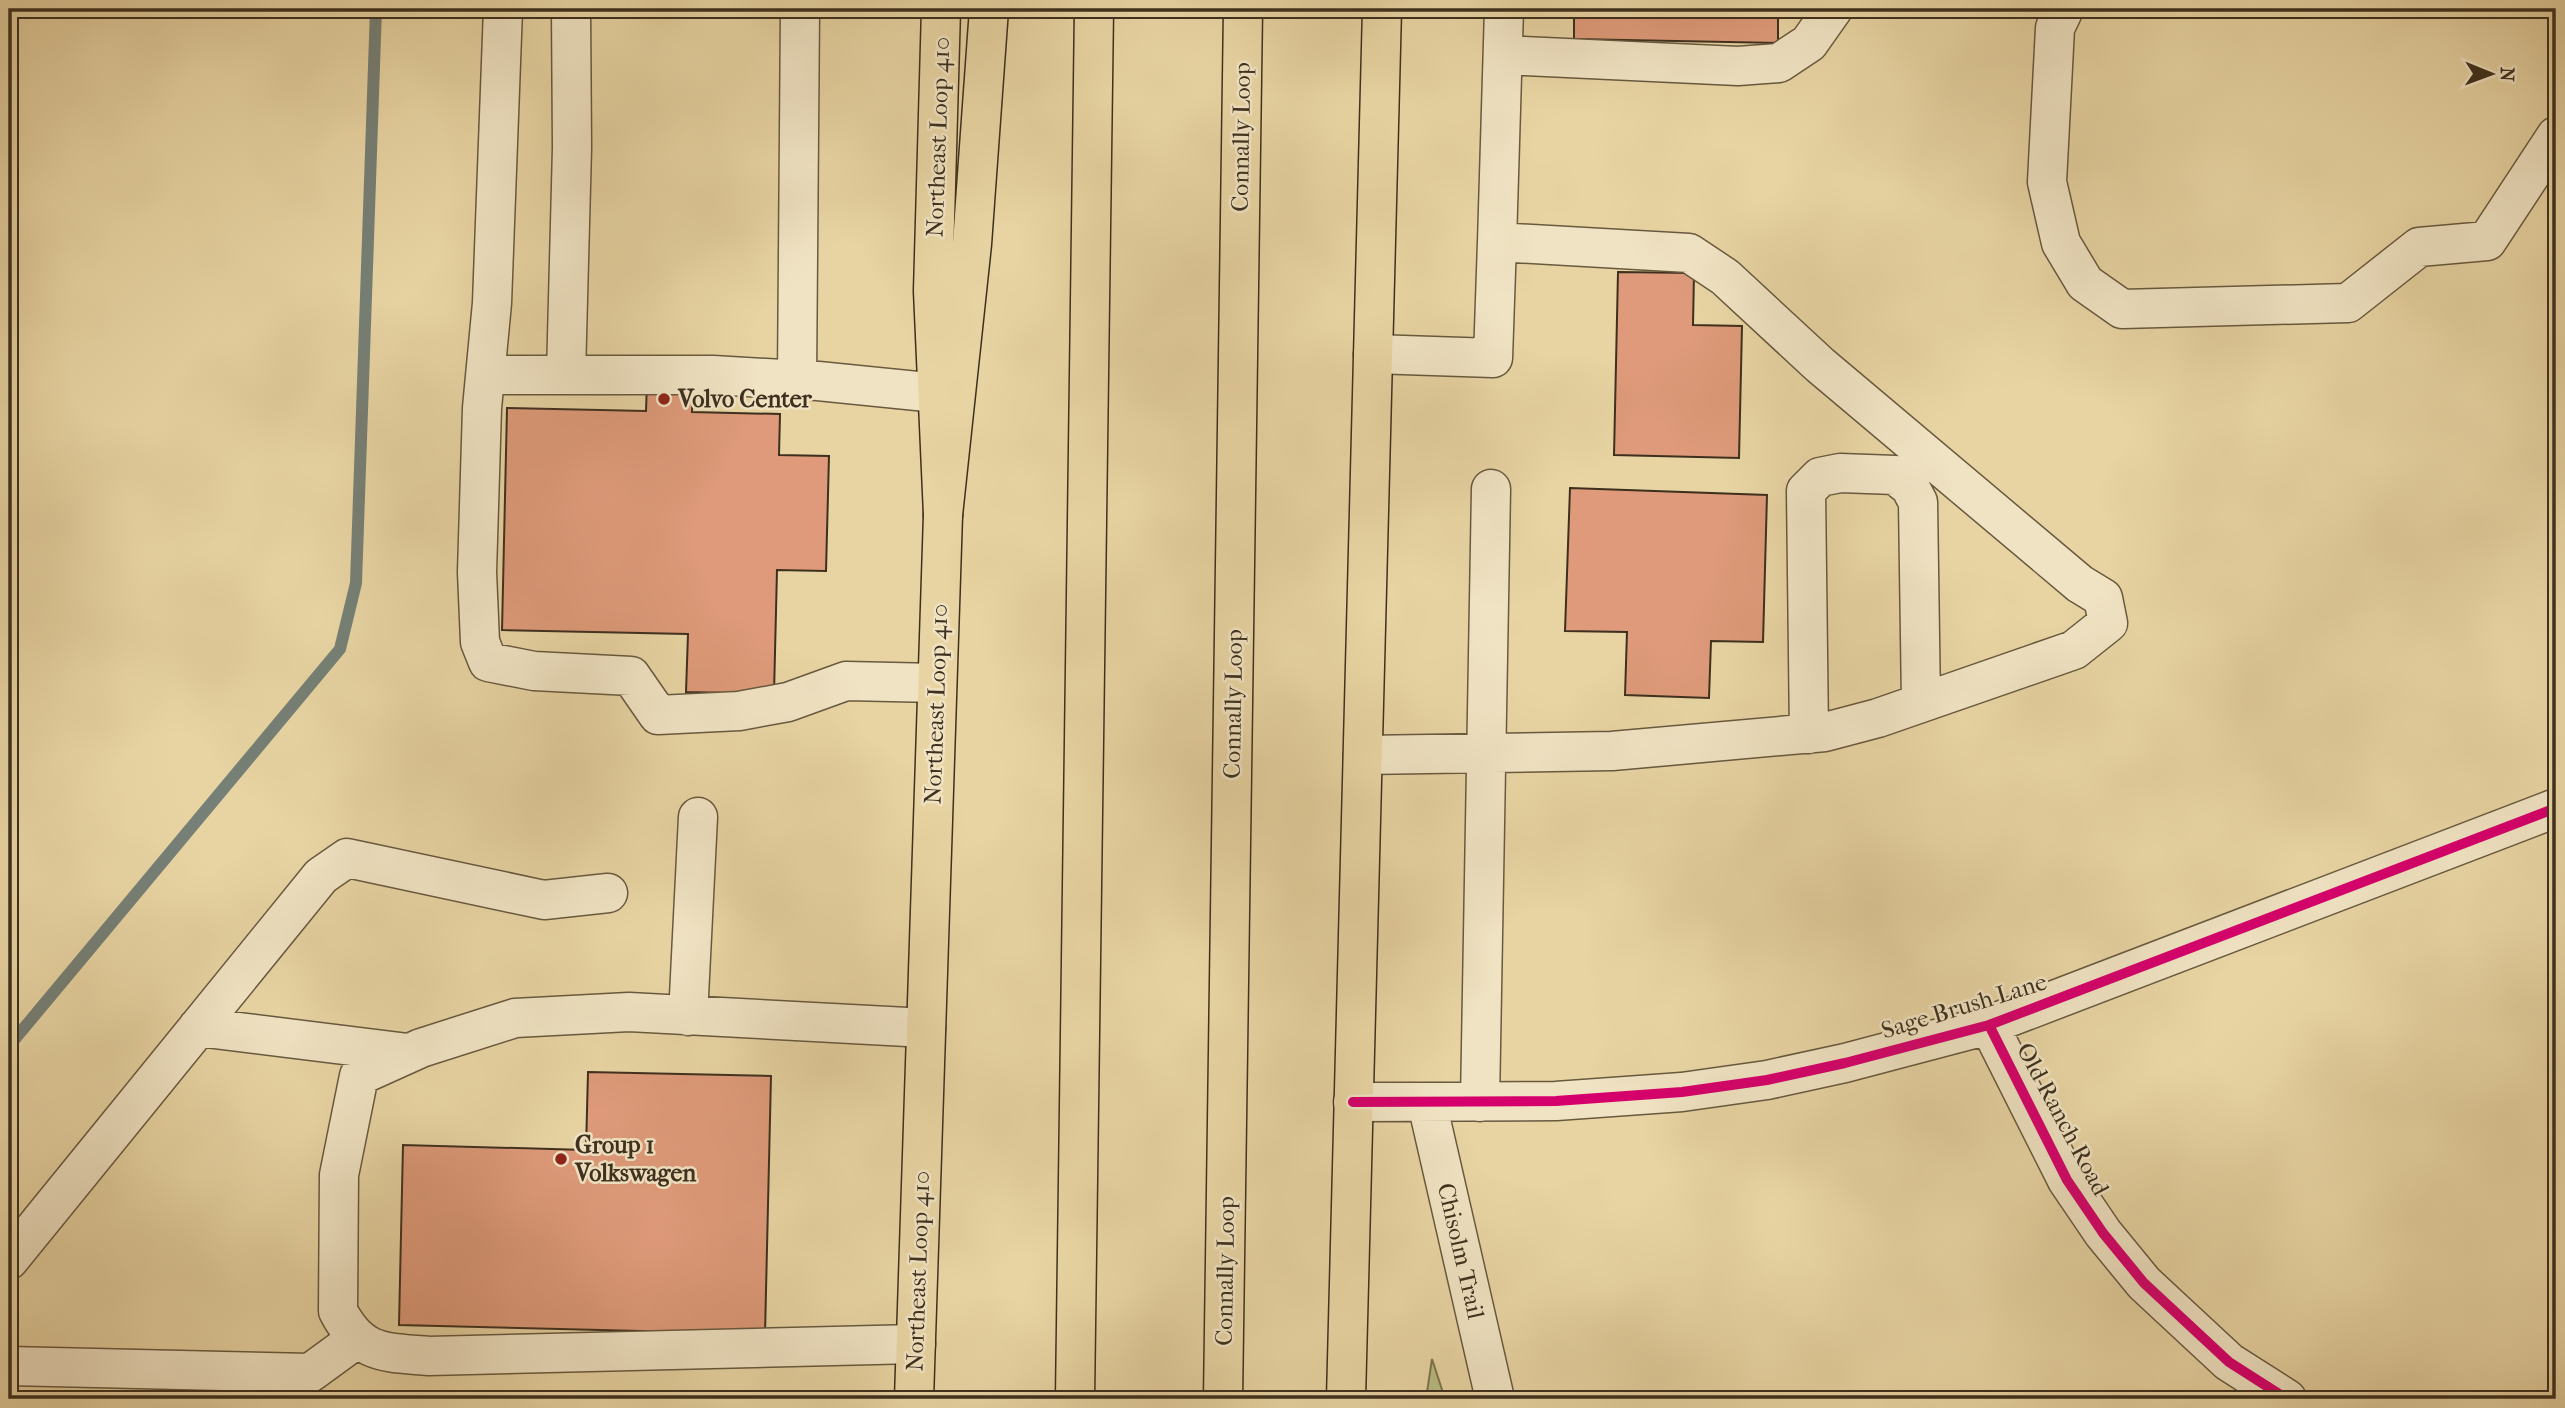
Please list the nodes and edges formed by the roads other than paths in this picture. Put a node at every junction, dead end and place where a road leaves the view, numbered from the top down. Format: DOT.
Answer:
graph roads {
  1 [pos="503,9"];
  2 [pos="571,9"];
  3 [pos="800,9"];
  4 [pos="942,9"];
  5 [pos="989,9"];
  6 [pos="1094,9"];
  7 [pos="1243,9"];
  8 [pos="1382,9"];
  9 [pos="1504,9"];
  10 [pos="1833,9"];
  11 [pos="2064,9"];
  12 [pos="1503,55"];
  13 [pos="2556,136"];
  14 [pos="1497,242"];
  15 [pos="1373,354"];
  16 [pos="486,375"];
  17 [pos="566,375"];
  18 [pos="797,379"];
  19 [pos="937,393"];
  20 [pos="1491,489"];
  21 [pos="943,515"];
  22 [pos="937,683"];
  23 [pos="1921,703"];
  24 [pos="1809,734"];
  25 [pos="1487,753"];
  26 [pos="1363,755"];
  27 [pos="2556,808"];
  28 [pos="698,817"];
  29 [pos="608,892"];
  30 [pos="688,1016"];
  31 [pos="1989,1025"];
  32 [pos="198,1027"];
  33 [pos="926,1028"];
  34 [pos="408,1054"];
  35 [pos="1353,1102"];
  36 [pos="1427,1102"];
  37 [pos="1480,1102"];
  38 [pos="9,1260"];
  39 [pos="358,1338"];
  40 [pos="916,1344"];
  41 [pos="9,1366"];
  42 [pos="914,1399"];
  43 [pos="1075,1399"];
  44 [pos="1223,1399"];
  45 [pos="1346,1399"];
  46 [pos="1495,1399"];
  47 [pos="2287,1399"];
  1 -- 16 [label="street"];
  2 -- 17 [label="street"];
  3 -- 18 [label="street"];
  4 -- 19 [label="main road, Northeast Loop 410"];
  5 -- 21 [label="main road"];
  6 -- 43 [label="main road"];
  7 -- 44 [label="main road, Connally Loop"];
  8 -- 15 [label="main road"];
  9 -- 12 [label="street"];
  10 -- 12 [label="street"];
  11 -- 13 [label="street"];
  12 -- 14 [label="street"];
  14 -- 15 [label="street"];
  14 -- 23 [label="street"];
  15 -- 26 [label="main road"];
  16 -- 17 [label="street"];
  16 -- 22 [label="street"];
  17 -- 18 [label="street"];
  18 -- 19 [label="street"];
  19 -- 21 [label="main road, Northeast Loop 410"];
  20 -- 25 [label="street"];
  21 -- 22 [label="main road, Northeast Loop 410"];
  22 -- 33 [label="main road, Northeast Loop 410"];
  23 -- 24 [label="street"];
  23 -- 24 [label="street"];
  24 -- 25 [label="street"];
  25 -- 26 [label="street"];
  25 -- 37 [label="street"];
  26 -- 35 [label="main road"];
  27 -- 31 [label="street, Sage Brush Lane"];
  28 -- 30 [label="street"];
  29 -- 32 [label="street"];
  30 -- 33 [label="street"];
  30 -- 34 [label="street"];
  31 -- 37 [label="street, Sage Brush Lane"];
  31 -- 47 [label="street, Old Ranch Road"];
  32 -- 34 [label="street"];
  32 -- 38 [label="street"];
  33 -- 40 [label="main road, Northeast Loop 410"];
  34 -- 39 [label="street"];
  35 -- 36 [label="street, Sage Brush Lane"];
  35 -- 45 [label="main road"];
  36 -- 37 [label="street, Sage Brush Lane"];
  36 -- 46 [label="street, Chisolm Trail"];
  39 -- 40 [label="street"];
  39 -- 41 [label="street"];
  40 -- 42 [label="main road, Northeast Loop 410"];
}
